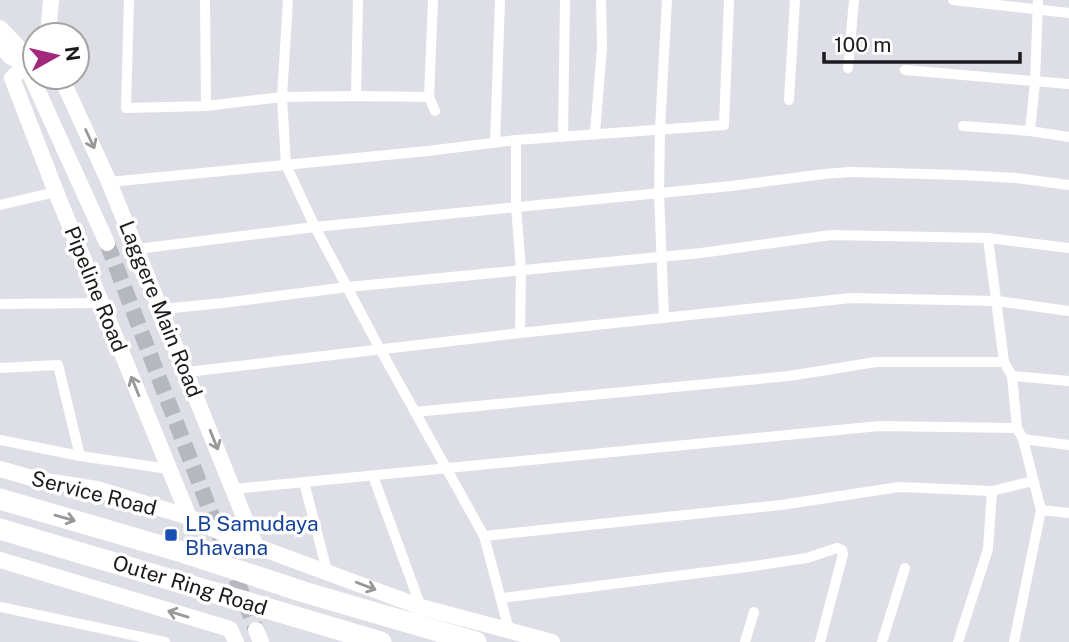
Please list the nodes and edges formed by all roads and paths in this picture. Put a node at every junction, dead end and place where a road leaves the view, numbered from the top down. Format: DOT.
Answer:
graph roads {
  1 [pos="51,0"];
  2 [pos="129,0"];
  3 [pos="205,0"];
  4 [pos="288,0"];
  5 [pos="358,0"];
  6 [pos="433,0"];
  7 [pos="500,0"];
  8 [pos="565,0"];
  9 [pos="601,0"];
  10 [pos="667,0"];
  11 [pos="729,0"];
  12 [pos="795,0"];
  13 [pos="854,0"];
  14 [pos="953,0"];
  15 [pos="1038,5"];
  16 [pos="1069,13"];
  17 [pos="49,21"];
  18 [pos="0,28"];
  19 [pos="0,45"];
  20 [pos="21,50"];
  21 [pos="21,60"];
  22 [pos="848,68"];
  23 [pos="905,70"];
  24 [pos="21,71"];
  25 [pos="1035,82"];
  26 [pos="1069,84"];
  27 [pos="43,91"];
  28 [pos="67,91"];
  29 [pos="356,96"];
  30 [pos="282,97"];
  31 [pos="429,97"];
  32 [pos="789,100"];
  33 [pos="206,106"];
  34 [pos="435,111"];
  35 [pos="963,126"];
  36 [pos="660,129"];
  37 [pos="1030,131"];
  38 [pos="595,133"];
  39 [pos="563,137"];
  40 [pos="1069,137"];
  41 [pos="516,140"];
  42 [pos="495,143"];
  43 [pos="286,165"];
  44 [pos="109,182"];
  45 [pos="1069,185"];
  46 [pos="56,192"];
  47 [pos="659,193"];
  48 [pos="0,205"];
  49 [pos="516,206"];
  50 [pos="315,228"];
  51 [pos="988,238"];
  52 [pos="107,243"];
  53 [pos="1069,248"];
  54 [pos="137,249"];
  55 [pos="661,257"];
  56 [pos="521,270"];
  57 [pos="348,287"];
  58 [pos="0,301"];
  59 [pos="997,301"];
  60 [pos="101,303"];
  61 [pos="162,309"];
  62 [pos="1069,311"];
  63 [pos="664,318"];
  64 [pos="520,333"];
  65 [pos="380,349"];
  66 [pos="1004,362"];
  67 [pos="0,368"];
  68 [pos="187,372"];
  69 [pos="1012,376"];
  70 [pos="1069,381"];
  71 [pos="415,412"];
  72 [pos="1017,428"];
  73 [pos="1023,439"];
  74 [pos="0,440"];
  75 [pos="1069,445"];
  76 [pos="80,456"];
  77 [pos="446,468"];
  78 [pos="0,469"];
  79 [pos="169,469"];
  80 [pos="373,476"];
  81 [pos="1033,481"];
  82 [pos="304,482"];
  83 [pos="234,488"];
  84 [pos="992,491"];
  85 [pos="0,499"];
  86 [pos="1041,510"];
  87 [pos="1069,513"];
  88 [pos="189,517"];
  89 [pos="0,529"];
  90 [pos="484,536"];
  91 [pos="256,544"];
  92 [pos="0,560"];
  93 [pos="905,568"];
  94 [pos="327,571"];
  95 [pos="502,598"];
  96 [pos="0,607"];
  97 [pos="754,612"];
  98 [pos="419,616"];
  99 [pos="509,630"];
  100 [pos="165,642"];
  101 [pos="236,642"];
  102 [pos="381,642"];
  103 [pos="476,642"];
  104 [pos="552,642"];
  105 [pos="745,642"];
  106 [pos="820,642"];
  107 [pos="882,642"];
  108 [pos="958,642"];
  109 [pos="1014,642"];
  1 -- 17 [label="street"];
  2 -- 33 [label="street"];
  3 -- 33 [label="street"];
  4 -- 30 [label="street"];
  5 -- 29 [label="street"];
  6 -- 31 [label="street"];
  7 -- 42 [label="street"];
  8 -- 39 [label="street"];
  9 -- 38 [label="street"];
  10 -- 36 [label="street"];
  11 -- 36 [label="street"];
  12 -- 32 [label="street"];
  13 -- 22 [label="street"];
  14 -- 15 [label="street"];
  15 -- 16 [label="street"];
  15 -- 25 [label="street"];
  18 -- 20 [label="street"];
  19 -- 21 [label="street"];
  23 -- 25 [label="street"];
  24 -- 46 [label="street, Pipeline Road"];
  25 -- 26 [label="street"];
  25 -- 37 [label="street"];
  27 -- 52 [label="street"];
  28 -- 44 [label="street, Laggere Main Road, one-way"];
  29 -- 30 [label="street"];
  29 -- 31 [label="street"];
  30 -- 33 [label="street"];
  30 -- 43 [label="street"];
  31 -- 34 [label="street"];
  35 -- 37 [label="street"];
  36 -- 38 [label="street"];
  36 -- 47 [label="street"];
  37 -- 40 [label="street"];
  38 -- 39 [label="street"];
  39 -- 41 [label="street"];
  41 -- 42 [label="street"];
  41 -- 49 [label="street"];
  42 -- 43 [label="street"];
  43 -- 44 [label="street"];
  43 -- 50 [label="street"];
  44 -- 54 [label="street, Laggere Main Road"];
  45 -- 47 [label="street"];
  46 -- 48 [label="street"];
  46 -- 60 [label="street, Pipeline Road"];
  47 -- 49 [label="street"];
  47 -- 55 [label="street"];
  49 -- 50 [label="street"];
  49 -- 56 [label="street"];
  50 -- 54 [label="street"];
  50 -- 57 [label="street"];
  51 -- 53 [label="street"];
  51 -- 55 [label="street"];
  51 -- 59 [label="street"];
  54 -- 61 [label="street, Laggere Main Road"];
  55 -- 56 [label="street"];
  55 -- 63 [label="street"];
  56 -- 57 [label="street"];
  56 -- 64 [label="street"];
  57 -- 61 [label="street"];
  57 -- 65 [label="street"];
  58 -- 60 [label="street"];
  59 -- 62 [label="street"];
  59 -- 63 [label="street"];
  59 -- 66 [label="street"];
  79 -- 60 [label="street, Pipeline Road, one-way"];
  61 -- 68 [label="street, Laggere Main Road"];
  63 -- 64 [label="street"];
  64 -- 65 [label="street"];
  65 -- 68 [label="street"];
  65 -- 71 [label="street"];
  66 -- 69 [label="street"];
  66 -- 71 [label="street"];
  67 -- 76 [label="street"];
  68 -- 83 [label="street, Laggere Main Road, one-way"];
  69 -- 70 [label="street"];
  69 -- 72 [label="street"];
  71 -- 77 [label="street"];
  72 -- 73 [label="street"];
  72 -- 77 [label="street"];
  73 -- 75 [label="street"];
  73 -- 81 [label="street"];
  74 -- 76 [label="street"];
  76 -- 79 [label="street"];
  77 -- 80 [label="street"];
  77 -- 90 [label="street"];
  78 -- 88 [label="street, Service Road"];
  79 -- 88 [label="street, Pipeline Road"];
  80 -- 82 [label="street"];
  80 -- 98 [label="street"];
  81 -- 84 [label="street"];
  81 -- 86 [label="street"];
  82 -- 83 [label="street"];
  82 -- 94 [label="street"];
  83 -- 91 [label="street, Laggere Main Road"];
  84 -- 90 [label="street"];
  84 -- 108 [label="street"];
  85 -- 98 [label="highway, Outer Ring Road, one-way"];
  86 -- 87 [label="street"];
  86 -- 109 [label="street"];
  88 -- 91 [label="street, Service Road"];
  89 -- 102 [label="highway, Outer Ring Road"];
  90 -- 95 [label="street"];
  91 -- 94 [label="street, Service Road"];
  101 -- 92 [label="street, one-way"];
  93 -- 107 [label="street"];
  94 -- 98 [label="street, Service Road, one-way"];
  95 -- 99 [label="street"];
  95 -- 106 [label="street"];
  96 -- 100 [label="street"];
  97 -- 105 [label="street"];
  98 -- 99 [label="street, Service Road"];
  98 -- 103 [label="highway, Outer Ring Road"];
  99 -- 104 [label="street, Service Road"];
}
